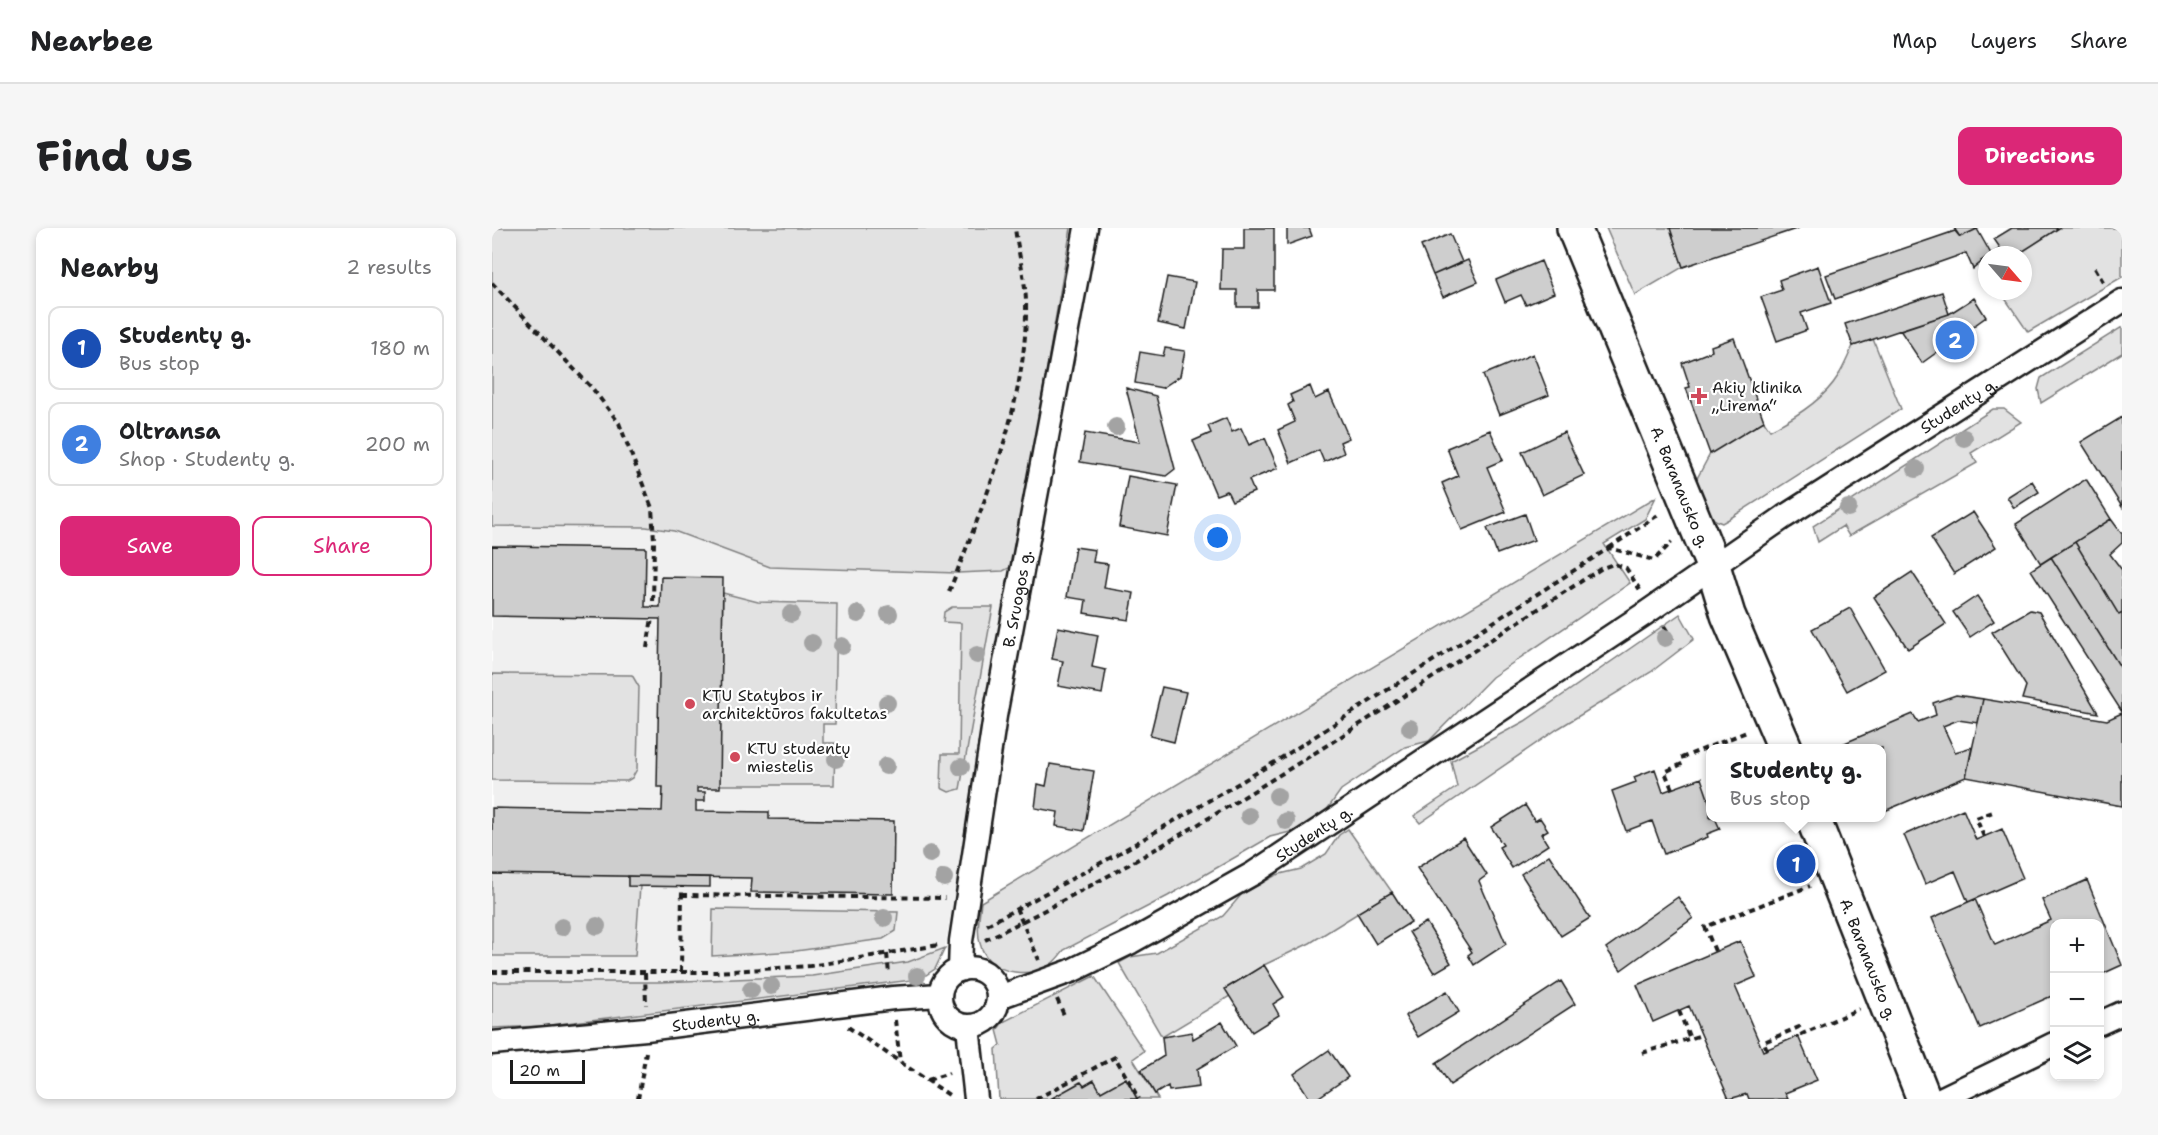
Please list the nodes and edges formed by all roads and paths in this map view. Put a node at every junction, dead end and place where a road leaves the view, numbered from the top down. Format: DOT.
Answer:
graph roads {
  1 [pos="1015,228"];
  2 [pos="1086,228"];
  3 [pos="1574,228"];
  4 [pos="492,283"];
  5 [pos="2122,301"];
  6 [pos="1665,511"];
  7 [pos="1609,548"];
  8 [pos="1654,560"];
  9 [pos="1713,566"];
  10 [pos="949,592"];
  11 [pos="653,607"];
  12 [pos="1652,608"];
  13 [pos="660,622"];
  14 [pos="1675,643"];
  15 [pos="647,648"];
  16 [pos="1780,735"];
  17 [pos="1741,744"];
  18 [pos="1706,752"];
  19 [pos="1681,758"];
  20 [pos="1684,763"];
  21 [pos="1672,789"];
  22 [pos="1993,812"];
  23 [pos="1815,822"];
  24 [pos="1984,837"];
  25 [pos="1836,875"];
  26 [pos="682,887"];
  27 [pos="682,895"];
  28 [pos="967,899"];
  29 [pos="961,941"];
  30 [pos="1715,951"];
  31 [pos="960,970"];
  32 [pos="492,972"];
  33 [pos="681,972"];
  34 [pos="940,995"];
  35 [pos="999,997"];
  36 [pos="1884,998"];
  37 [pos="818,1007"];
  38 [pos="1679,1011"];
  39 [pos="2122,1013"];
  40 [pos="2104,1021"];
  41 [pos="968,1027"];
  42 [pos="1702,1035"];
  43 [pos="1690,1039"];
  44 [pos="492,1043"];
  45 [pos="2050,1046"];
  46 [pos="1767,1050"];
  47 [pos="1642,1053"];
  48 [pos="955,1099"];
  49 [pos="976,1099"];
  50 [pos="1036,1099"];
  51 [pos="1139,1099"];
  52 [pos="1924,1099"];
  53 [pos="1941,1099"];
  1 -- 10 [label="path"];
  2 -- 28 [label="street, B. Sruogos g."];
  3 -- 9 [label="street, A. Baranausko g."];
  4 -- 11 [label="path"];
  5 -- 9 [label="street, Studentų g."];
  6 -- 7 [label="path"];
  7 -- 8 [label="path"];
  7 -- 29 [label="path"];
  9 -- 12 [label="street, Studentų g."];
  9 -- 16 [label="street, A. Baranausko g."];
  12 -- 14 [label="path"];
  12 -- 29 [label="path"];
  12 -- 35 [label="street, Studentų g."];
  13 -- 15 [label="path"];
  16 -- 17 [label="path"];
  18 -- 19 [label="path"];
  20 -- 21 [label="path"];
  22 -- 24 [label="path"];
  23 -- 25 [label="street, A. Baranausko g."];
  25 -- 30 [label="path"];
  25 -- 36 [label="street, A. Baranausko g."];
  26 -- 27 [label="path"];
  27 -- 28 [label="path"];
  27 -- 33 [label="path"];
  28 -- 29 [label="street, B. Sruogos g."];
  29 -- 31 [label="street, B. Sruogos g."];
  29 -- 33 [label="path"];
  31 -- 34 [label="street"];
  31 -- 35 [label="street"];
  32 -- 33 [label="path"];
  34 -- 37 [label="street, Studentų g."];
  34 -- 41 [label="street"];
  35 -- 41 [label="street"];
  36 -- 46 [label="path"];
  36 -- 52 [label="street, A. Baranausko g."];
  37 -- 44 [label="street, Studentų g."];
  37 -- 48 [label="path"];
  38 -- 43 [label="path"];
  39 -- 40 [label="street"];
  41 -- 49 [label="street"];
  42 -- 43 [label="path"];
  43 -- 47 [label="path"];
  45 -- 53 [label="street"];
  50 -- 51 [label="path"];
}
